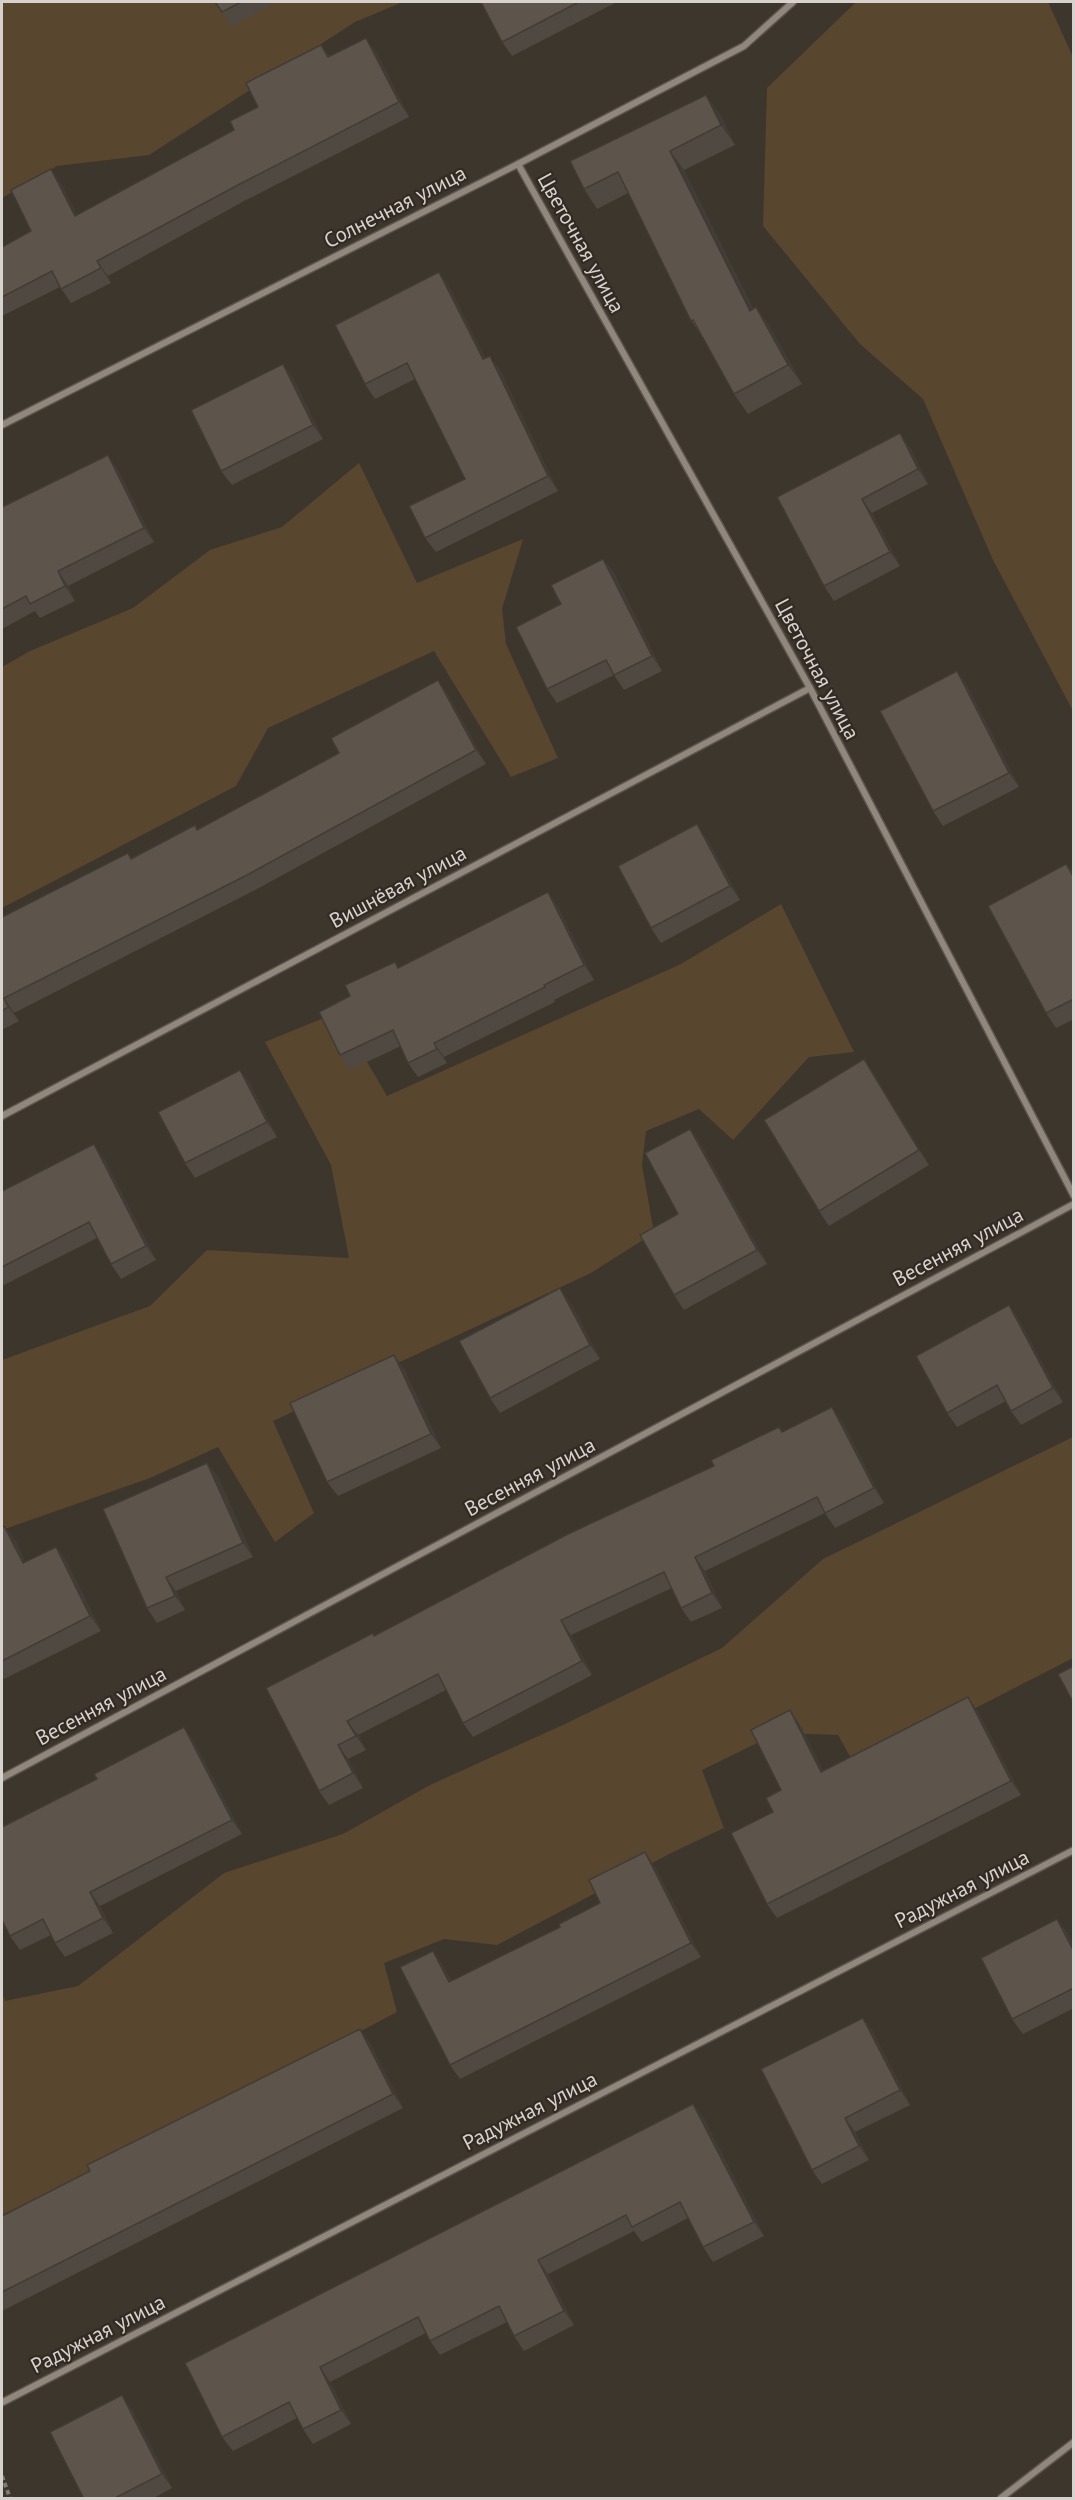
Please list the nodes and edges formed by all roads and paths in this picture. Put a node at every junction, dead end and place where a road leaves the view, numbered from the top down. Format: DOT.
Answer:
graph roads {
  1 [pos="793,2"];
  2 [pos="518,164"];
  3 [pos="2,424"];
  4 [pos="810,688"];
  5 [pos="2,1116"];
  6 [pos="1074,1196"];
  7 [pos="1074,1204"];
  8 [pos="2,1778"];
  9 [pos="1074,1850"];
  10 [pos="3,2402"];
  11 [pos="1074,2442"];
  12 [pos="2,2476"];
  13 [pos="10,2499"];
  14 [pos="1001,2499"];
  1 -- 2 [label="street, Солнечная улица"];
  2 -- 3 [label="street, Солнечная улица"];
  2 -- 4 [label="street, Цветочная улица"];
  4 -- 5 [label="street, Вишнёвая улица"];
  4 -- 6 [label="street, Цветочная улица"];
  7 -- 8 [label="street, Весенняя улица"];
  9 -- 10 [label="street, Радужная улица"];
  11 -- 14 [label="street"];
  12 -- 13 [label="path"];
}
